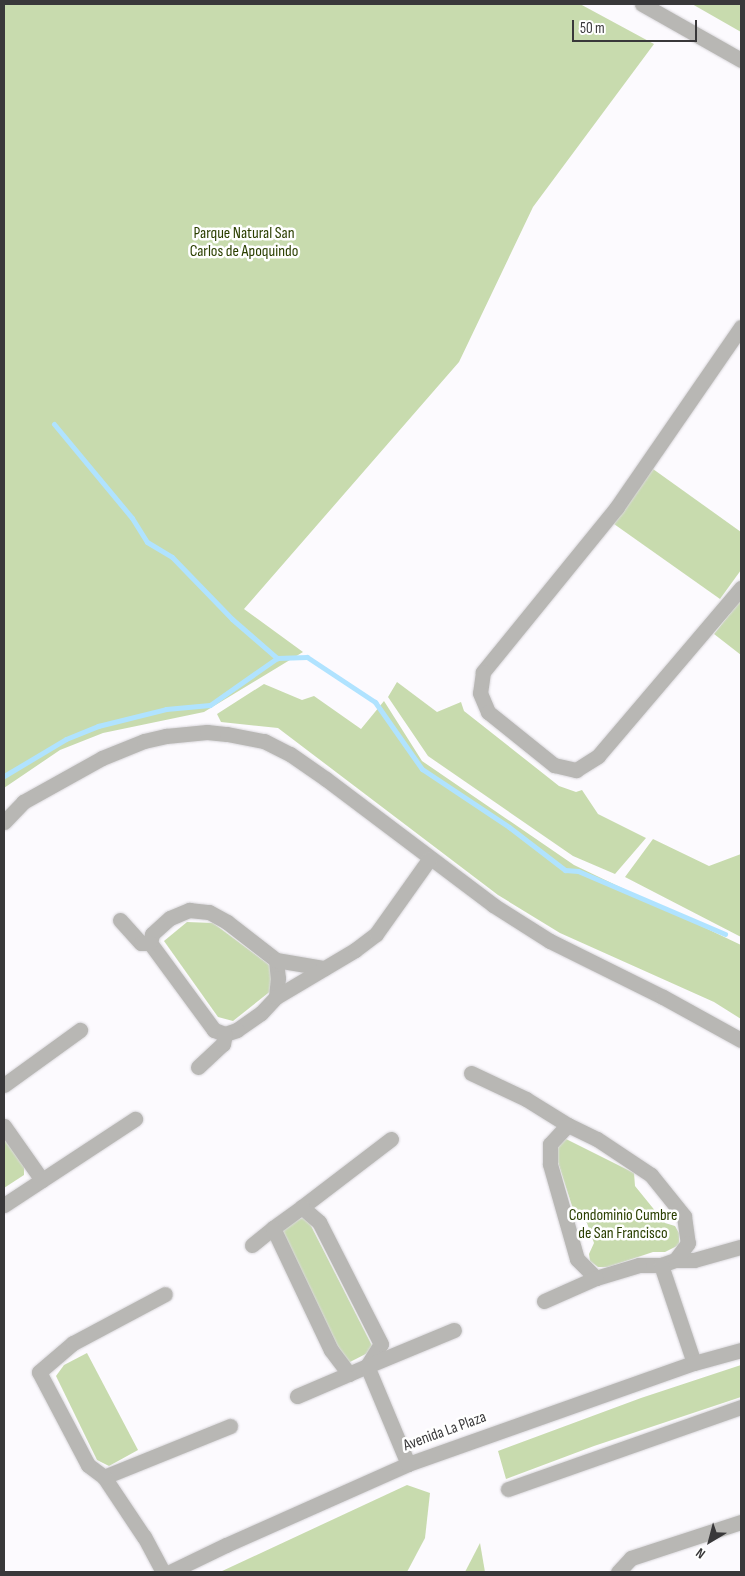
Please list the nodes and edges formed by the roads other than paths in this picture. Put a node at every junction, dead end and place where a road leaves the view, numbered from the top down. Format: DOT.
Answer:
graph roads {
  1 [pos="642,4"];
  2 [pos="741,60"];
  3 [pos="741,327"];
  4 [pos="741,588"];
  5 [pos="4,822"];
  6 [pos="430,858"];
  7 [pos="120,920"];
  8 [pos="150,943"];
  9 [pos="276,960"];
  10 [pos="324,968"];
  11 [pos="276,998"];
  12 [pos="80,1030"];
  13 [pos="225,1034"];
  14 [pos="741,1040"];
  15 [pos="198,1067"];
  16 [pos="471,1073"];
  17 [pos="4,1085"];
  18 [pos="135,1119"];
  19 [pos="568,1125"];
  20 [pos="4,1126"];
  21 [pos="391,1139"];
  22 [pos="42,1180"];
  23 [pos="4,1204"];
  24 [pos="302,1207"];
  25 [pos="273,1228"];
  26 [pos="252,1245"];
  27 [pos="740,1247"];
  28 [pos="668,1262"];
  29 [pos="596,1278"];
  30 [pos="165,1294"];
  31 [pos="544,1301"];
  32 [pos="454,1330"];
  33 [pos="741,1350"];
  34 [pos="694,1363"];
  35 [pos="367,1366"];
  36 [pos="350,1374"];
  37 [pos="297,1396"];
  38 [pos="741,1407"];
  39 [pos="230,1426"];
  40 [pos="408,1464"];
  41 [pos="104,1477"];
  42 [pos="508,1489"];
  43 [pos="741,1522"];
  44 [pos="163,1572"];
  45 [pos="170,1572"];
  46 [pos="618,1572"];
  1 -- 2 [label="street"];
  3 -- 4 [label="street"];
  5 -- 6 [label="street"];
  6 -- 10 [label="street"];
  6 -- 14 [label="street"];
  7 -- 8 [label="street"];
  8 -- 9 [label="street"];
  8 -- 13 [label="street"];
  9 -- 10 [label="street"];
  9 -- 11 [label="street"];
  10 -- 11 [label="street"];
  11 -- 13 [label="street"];
  12 -- 17 [label="street"];
  13 -- 15 [label="street"];
  16 -- 19 [label="street"];
  18 -- 22 [label="street"];
  19 -- 28 [label="street"];
  19 -- 29 [label="street"];
  20 -- 22 [label="street"];
  21 -- 24 [label="street"];
  22 -- 23 [label="street"];
  24 -- 25 [label="street"];
  24 -- 35 [label="street"];
  25 -- 26 [label="street"];
  25 -- 36 [label="street"];
  27 -- 28 [label="street"];
  28 -- 29 [label="street"];
  28 -- 34 [label="street"];
  29 -- 31 [label="street"];
  30 -- 41 [label="street"];
  32 -- 35 [label="street"];
  33 -- 34 [label="street, Avenida La Plaza"];
  34 -- 40 [label="street, Avenida La Plaza"];
  35 -- 36 [label="street"];
  35 -- 40 [label="street"];
  36 -- 37 [label="street"];
  38 -- 42 [label="street"];
  39 -- 41 [label="street"];
  40 -- 45 [label="street, Avenida La Plaza"];
  41 -- 44 [label="street"];
  43 -- 46 [label="street"];
}
